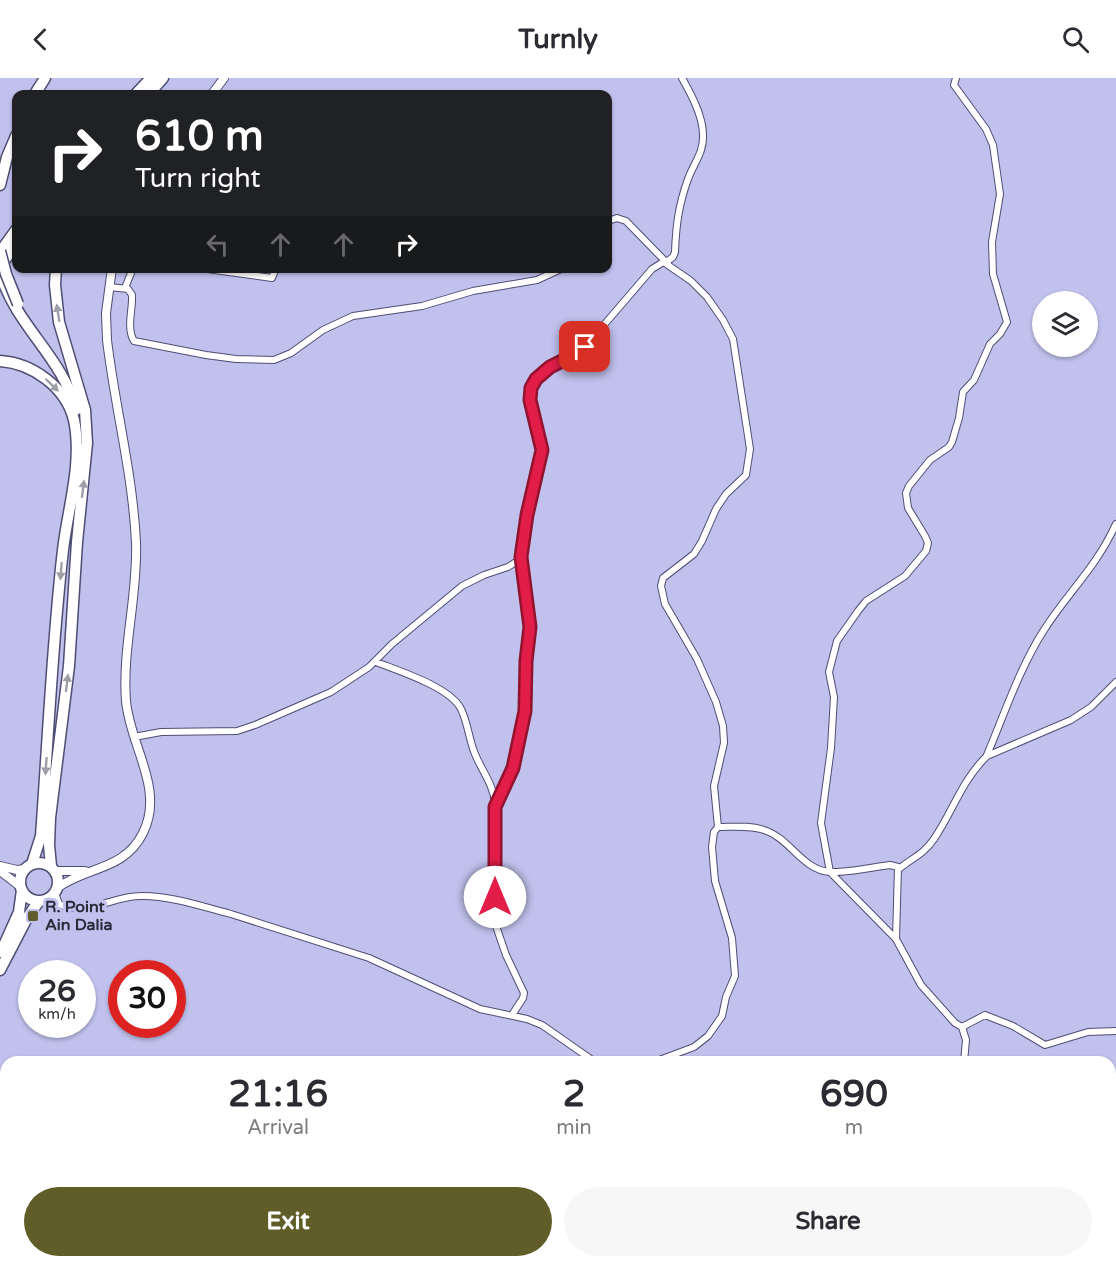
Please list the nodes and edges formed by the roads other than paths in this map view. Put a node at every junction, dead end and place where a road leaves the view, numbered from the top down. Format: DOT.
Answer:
graph roads {
  1 [pos="151,78"];
  2 [pos="163,78"];
  3 [pos="682,78"];
  4 [pos="956,78"];
  5 [pos="140,90"];
  6 [pos="152,90"];
  7 [pos="12,133"];
  8 [pos="12,145"];
  9 [pos="0,164"];
  10 [pos="0,185"];
  11 [pos="612,220"];
  12 [pos="12,235"];
  13 [pos="12,250"];
  14 [pos="0,251"];
  15 [pos="665,261"];
  16 [pos="0,269"];
  17 [pos="56,273"];
  18 [pos="111,273"];
  19 [pos="131,273"];
  20 [pos="251,273"];
  21 [pos="274,273"];
  22 [pos="554,273"];
  23 [pos="109,287"];
  24 [pos="125,288"];
  25 [pos="16,305"];
  26 [pos="0,361"];
  27 [pos="87,431"];
  28 [pos="78,449"];
  29 [pos="1116,525"];
  30 [pos="521,557"];
  31 [pos="376,662"];
  32 [pos="1116,682"];
  33 [pos="134,737"];
  34 [pos="987,756"];
  35 [pos="495,807"];
  36 [pos="718,827"];
  37 [pos="0,866"];
  38 [pos="28,867"];
  39 [pos="53,869"];
  40 [pos="899,869"];
  41 [pos="92,870"];
  42 [pos="0,871"];
  43 [pos="830,872"];
  44 [pos="22,889"];
  45 [pos="56,890"];
  46 [pos="42,900"];
  47 [pos="59,904"];
  48 [pos="896,939"];
  49 [pos="0,954"];
  50 [pos="0,970"];
  51 [pos="512,1015"];
  52 [pos="962,1027"];
  53 [pos="1116,1031"];
  54 [pos="587,1056"];
  55 [pos="670,1056"];
  56 [pos="965,1056"];
  1 -- 5 [label="highway"];
  2 -- 6 [label="highway"];
  3 -- 15 [label="street"];
  4 -- 43 [label="street"];
  7 -- 9 [label="highway"];
  8 -- 10 [label="highway"];
  11 -- 15 [label="street"];
  12 -- 14 [label="highway"];
  13 -- 16 [label="highway"];
  14 -- 25 [label="highway, bridge"];
  15 -- 30 [label="street"];
  15 -- 36 [label="street"];
  16 -- 25 [label="highway, bridge"];
  27 -- 17 [label="highway, one-way"];
  18 -- 23 [label="street"];
  19 -- 24 [label="street"];
  20 -- 21 [label="street"];
  22 -- 24 [label="street"];
  23 -- 24 [label="street"];
  23 -- 33 [label="street"];
  25 -- 27 [label="highway"];
  25 -- 28 [label="highway"];
  26 -- 28 [label="highway, one-way"];
  39 -- 27 [label="highway, one-way"];
  28 -- 38 [label="highway, one-way"];
  29 -- 34 [label="street"];
  30 -- 31 [label="street"];
  30 -- 35 [label="street"];
  31 -- 33 [label="street"];
  31 -- 35 [label="street"];
  32 -- 34 [label="street"];
  33 -- 41 [label="street"];
  34 -- 40 [label="street"];
  35 -- 51 [label="street"];
  36 -- 43 [label="street"];
  36 -- 55 [label="street"];
  37 -- 38 [label="street"];
  38 -- 39 [label="highway"];
  38 -- 44 [label="highway"];
  39 -- 41 [label="street"];
  39 -- 45 [label="highway"];
  40 -- 43 [label="street"];
  40 -- 48 [label="street"];
  41 -- 45 [label="street"];
  42 -- 44 [label="street"];
  43 -- 48 [label="street"];
  44 -- 46 [label="highway"];
  44 -- 49 [label="highway"];
  45 -- 46 [label="highway"];
  45 -- 47 [label="street"];
  46 -- 47 [label="street"];
  46 -- 50 [label="highway"];
  47 -- 51 [label="street"];
  48 -- 52 [label="street"];
  51 -- 54 [label="street"];
  52 -- 53 [label="street"];
  52 -- 56 [label="street"];
}
